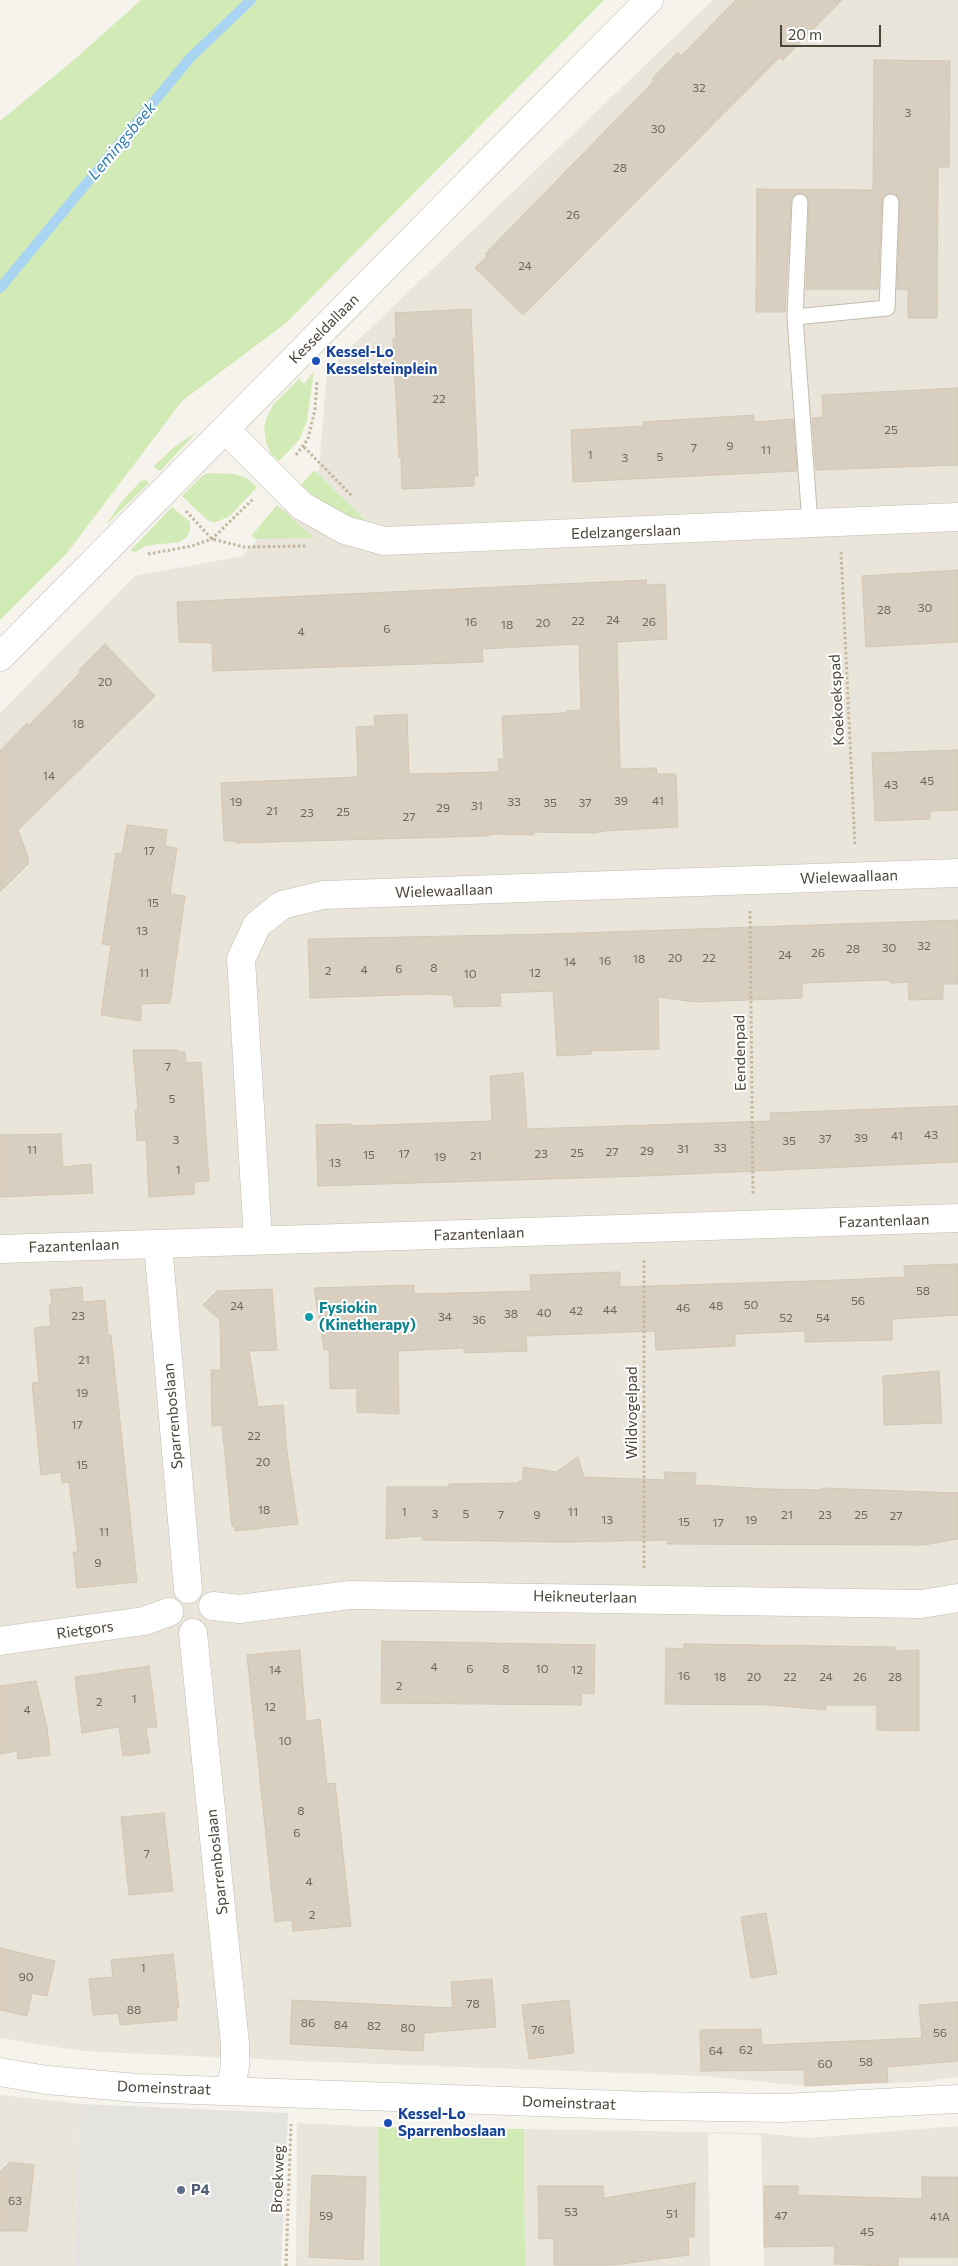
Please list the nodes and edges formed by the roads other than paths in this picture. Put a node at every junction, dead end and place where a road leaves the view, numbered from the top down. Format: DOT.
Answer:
graph roads {
  1 [pos="648,0"];
  2 [pos="800,202"];
  3 [pos="891,202"];
  4 [pos="795,317"];
  5 [pos="226,429"];
  6 [pos="958,517"];
  7 [pos="810,524"];
  8 [pos="0,657"];
  9 [pos="958,873"];
  10 [pos="958,1218"];
  11 [pos="258,1240"];
  12 [pos="158,1244"];
  13 [pos="0,1249"];
  14 [pos="188,1589"];
  15 [pos="958,1598"];
  16 [pos="213,1606"];
  17 [pos="169,1612"];
  18 [pos="194,1633"];
  19 [pos="0,1641"];
  20 [pos="0,2072"];
  21 [pos="232,2078"];
  22 [pos="958,2099"];
  1 -- 5 [label="street, Kesseldallaan"];
  2 -- 4 [label="lane"];
  3 -- 4 [label="lane"];
  4 -- 7 [label="lane"];
  5 -- 7 [label="street, Edelzangerslaan"];
  5 -- 8 [label="street, Kesseldallaan"];
  6 -- 7 [label="street, Edelzangerslaan"];
  9 -- 11 [label="street, Wielewaallaan"];
  10 -- 11 [label="street, Fazantenlaan"];
  11 -- 12 [label="street, Fazantenlaan"];
  12 -- 13 [label="street, Fazantenlaan"];
  12 -- 14 [label="street, Sparrenboslaan"];
  14 -- 16 [label="street"];
  14 -- 17 [label="street"];
  15 -- 16 [label="street, Heikneuterlaan"];
  16 -- 18 [label="street"];
  17 -- 18 [label="street"];
  17 -- 19 [label="street, Rietgors"];
  18 -- 21 [label="street, Sparrenboslaan"];
  20 -- 21 [label="street, Domeinstraat"];
  21 -- 22 [label="street, Domeinstraat"];
}
